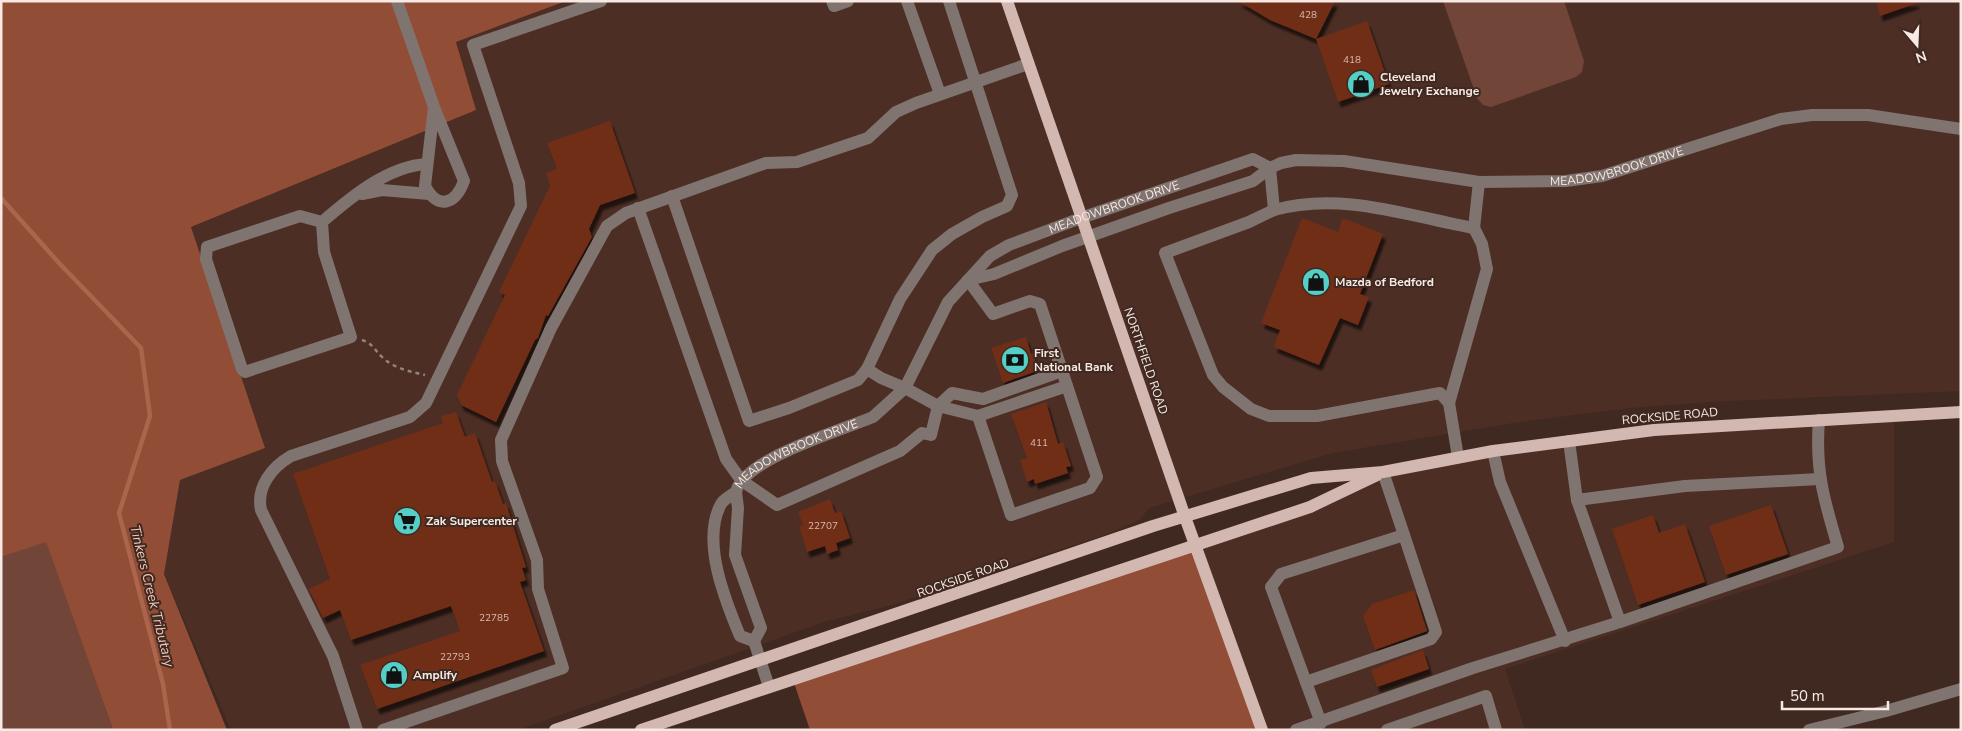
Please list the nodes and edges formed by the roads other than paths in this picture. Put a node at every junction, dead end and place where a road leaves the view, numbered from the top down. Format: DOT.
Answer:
graph roads {
  1 [pos="397,1"];
  2 [pos="601,1"];
  3 [pos="832,1"];
  4 [pos="848,1"];
  5 [pos="908,1"];
  6 [pos="949,1"];
  7 [pos="1007,1"];
  8 [pos="1028,64"];
  9 [pos="976,82"];
  10 [pos="940,94"];
  11 [pos="434,107"];
  12 [pos="1961,129"];
  13 [pos="428,164"];
  14 [pos="1270,168"];
  15 [pos="1479,182"];
  16 [pos="429,194"];
  17 [pos="352,196"];
  18 [pos="672,196"];
  19 [pos="638,208"];
  20 [pos="1274,210"];
  21 [pos="1081,218"];
  22 [pos="322,222"];
  23 [pos="1474,228"];
  24 [pos="1088,237"];
  25 [pos="968,280"];
  26 [pos="867,369"];
  27 [pos="1062,371"];
  28 [pos="1068,386"];
  29 [pos="905,388"];
  30 [pos="1449,403"];
  31 [pos="938,406"];
  32 [pos="1961,412"];
  33 [pos="978,416"];
  34 [pos="1819,420"];
  35 [pos="1569,441"];
  36 [pos="1493,451"];
  37 [pos="1458,457"];
  38 [pos="1384,472"];
  39 [pos="741,480"];
  40 [pos="1819,480"];
  41 [pos="736,492"];
  42 [pos="1577,500"];
  43 [pos="1186,517"];
  44 [pos="1404,535"];
  45 [pos="1195,544"];
  46 [pos="1620,622"];
  47 [pos="754,641"];
  48 [pos="1565,641"];
  49 [pos="760,661"];
  50 [pos="1306,682"];
  51 [pos="769,687"];
  52 [pos="1961,689"];
  53 [pos="1321,723"];
  54 [pos="357,730"];
  55 [pos="383,730"];
  56 [pos="555,730"];
  57 [pos="641,730"];
  58 [pos="1262,730"];
  59 [pos="1296,730"];
  60 [pos="1387,730"];
  61 [pos="1496,730"];
  62 [pos="1809,730"];
  1 -- 11 [label="street"];
  2 -- 54 [label="street"];
  3 -- 4 [label="street"];
  5 -- 10 [label="street"];
  6 -- 9 [label="street"];
  7 -- 8 [label="main road, NORTHFIELD ROAD"];
  8 -- 9 [label="street"];
  8 -- 21 [label="main road, NORTHFIELD ROAD"];
  9 -- 10 [label="street"];
  9 -- 26 [label="street"];
  10 -- 18 [label="street"];
  11 -- 13 [label="street"];
  11 -- 16 [label="street"];
  12 -- 15 [label="street, MEADOWBROOK DRIVE"];
  13 -- 16 [label="street"];
  13 -- 17 [label="street"];
  14 -- 15 [label="street, MEADOWBROOK DRIVE"];
  14 -- 20 [label="street"];
  14 -- 21 [label="street, MEADOWBROOK DRIVE"];
  14 -- 24 [label="street, MEADOWBROOK DRIVE"];
  15 -- 23 [label="street"];
  16 -- 17 [label="street"];
  17 -- 22 [label="street"];
  18 -- 19 [label="street"];
  18 -- 26 [label="street"];
  19 -- 39 [label="street"];
  19 -- 55 [label="street"];
  20 -- 23 [label="street"];
  20 -- 30 [label="street"];
  21 -- 24 [label="main road, NORTHFIELD ROAD"];
  21 -- 25 [label="street, MEADOWBROOK DRIVE"];
  22 -- 22 [label="street"];
  23 -- 30 [label="street"];
  24 -- 25 [label="street, MEADOWBROOK DRIVE"];
  24 -- 43 [label="main road, NORTHFIELD ROAD"];
  25 -- 27 [label="street"];
  25 -- 29 [label="street, MEADOWBROOK DRIVE"];
  26 -- 29 [label="street"];
  27 -- 28 [label="street"];
  27 -- 31 [label="street"];
  28 -- 33 [label="street"];
  28 -- 33 [label="street"];
  29 -- 31 [label="street"];
  29 -- 39 [label="street, MEADOWBROOK DRIVE"];
  30 -- 37 [label="street"];
  31 -- 33 [label="street"];
  31 -- 39 [label="street"];
  32 -- 34 [label="main road, ROCKSIDE ROAD"];
  34 -- 35 [label="main road, ROCKSIDE ROAD"];
  34 -- 40 [label="street"];
  35 -- 36 [label="main road, ROCKSIDE ROAD"];
  35 -- 42 [label="street"];
  36 -- 37 [label="main road, ROCKSIDE ROAD"];
  36 -- 48 [label="street"];
  37 -- 38 [label="main road, ROCKSIDE ROAD"];
  38 -- 43 [label="main road, ROCKSIDE ROAD"];
  38 -- 44 [label="street"];
  38 -- 45 [label="main road, ROCKSIDE ROAD"];
  39 -- 41 [label="street, MEADOWBROOK DRIVE"];
  40 -- 42 [label="street"];
  40 -- 46 [label="street"];
  41 -- 47 [label="street, MEADOWBROOK DRIVE"];
  41 -- 47 [label="street, MEADOWBROOK DRIVE"];
  42 -- 46 [label="street"];
  43 -- 45 [label="main road, NORTHFIELD ROAD"];
  43 -- 49 [label="main road, ROCKSIDE ROAD"];
  44 -- 50 [label="street"];
  44 -- 50 [label="street"];
  45 -- 51 [label="main road, ROCKSIDE ROAD"];
  45 -- 58 [label="main road, NORTHFIELD ROAD"];
  46 -- 48 [label="street"];
  47 -- 49 [label="street, MEADOWBROOK DRIVE"];
  48 -- 53 [label="street"];
  49 -- 51 [label="street, MEADOWBROOK DRIVE"];
  49 -- 56 [label="main road, ROCKSIDE ROAD"];
  50 -- 53 [label="street"];
  51 -- 57 [label="main road, ROCKSIDE ROAD"];
  52 -- 62 [label="street"];
  53 -- 59 [label="street"];
  60 -- 61 [label="street"];
}
